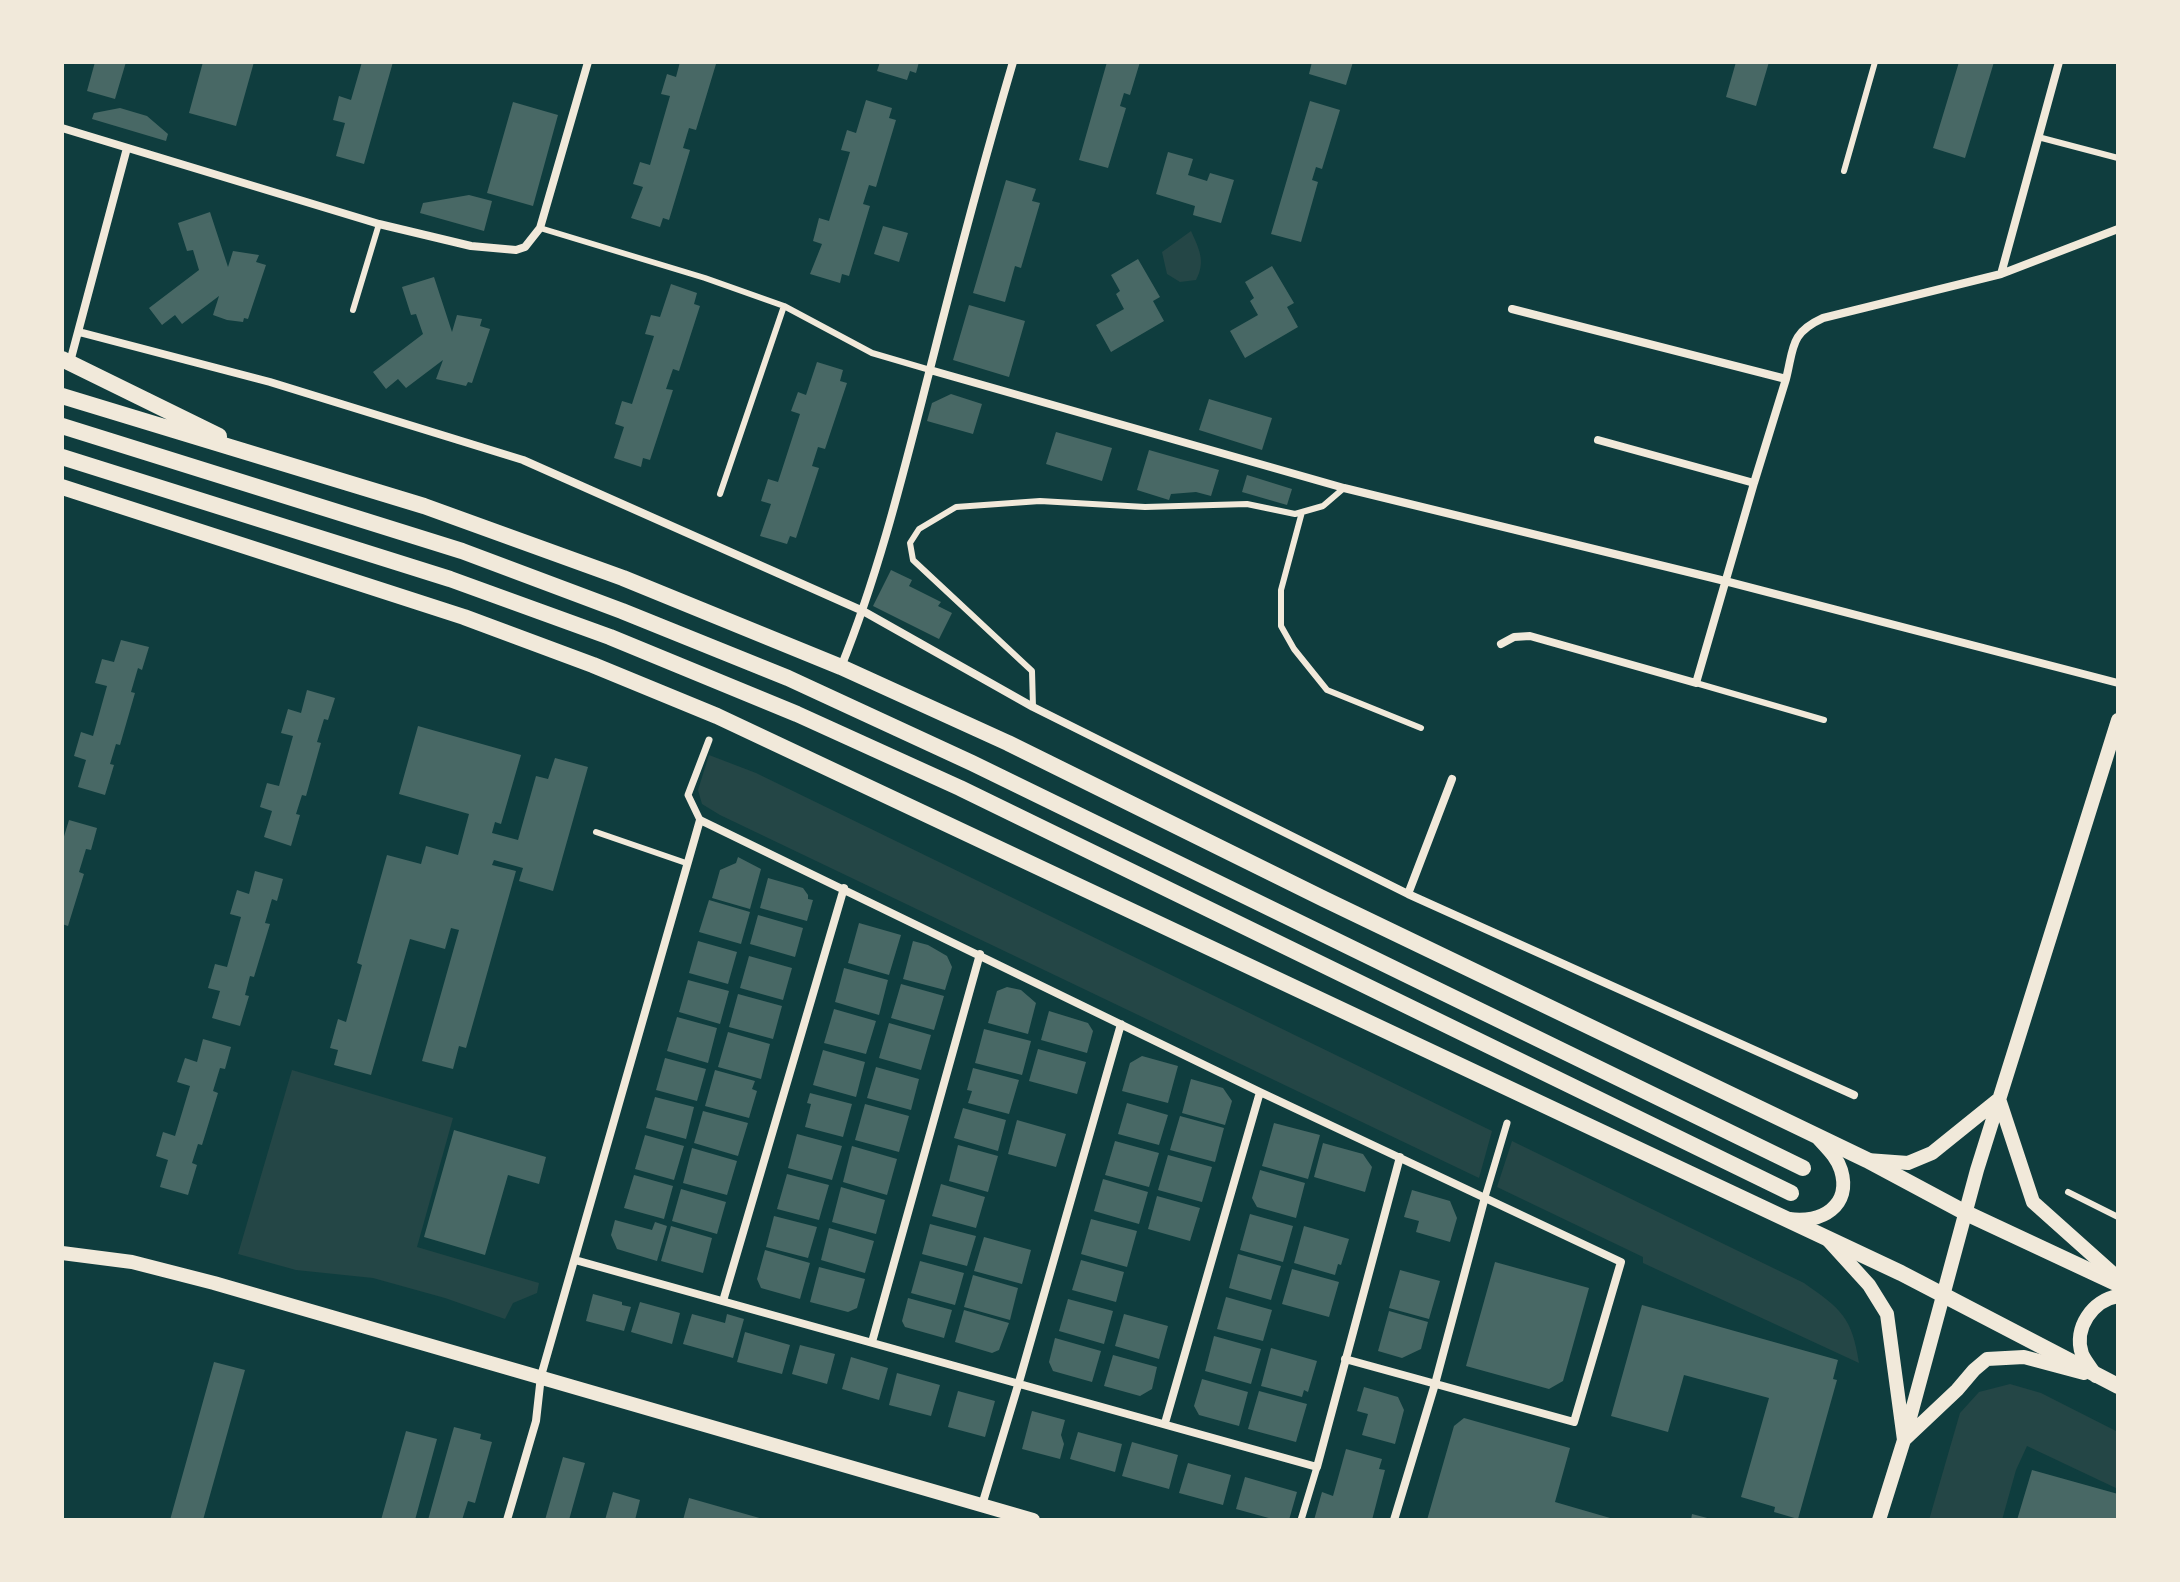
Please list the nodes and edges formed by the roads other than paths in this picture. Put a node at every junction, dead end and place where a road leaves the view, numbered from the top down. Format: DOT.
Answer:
graph roads {
  1 [pos="588,62"];
  2 [pos="1013,62"];
  3 [pos="1875,62"];
  4 [pos="2059,62"];
  5 [pos="62,128"];
  6 [pos="2038,137"];
  7 [pos="127,148"];
  8 [pos="2118,158"];
  9 [pos="1844,171"];
  10 [pos="379,224"];
  11 [pos="540,228"];
  12 [pos="2118,229"];
  13 [pos="2001,274"];
  14 [pos="784,306"];
  15 [pos="1512,309"];
  16 [pos="353,310"];
  17 [pos="79,332"];
  18 [pos="66,360"];
  19 [pos="930,370"];
  20 [pos="1786,379"];
  21 [pos="62,396"];
  22 [pos="62,426"];
  23 [pos="1598,440"];
  24 [pos="260,456"];
  25 [pos="62,457"];
  26 [pos="1754,483"];
  27 [pos="62,487"];
  28 [pos="1344,488"];
  29 [pos="720,494"];
  30 [pos="1302,512"];
  31 [pos="1725,581"];
  32 [pos="863,611"];
  33 [pos="1501,644"];
  34 [pos="841,667"];
  35 [pos="1696,683"];
  36 [pos="2118,683"];
  37 [pos="1033,707"];
  38 [pos="1824,720"];
  39 [pos="2118,720"];
  40 [pos="1421,728"];
  41 [pos="709,740"];
  42 [pos="1452,779"];
  43 [pos="700,820"];
  44 [pos="596,832"];
  45 [pos="686,863"];
  46 [pos="844,888"];
  47 [pos="1408,894"];
  48 [pos="980,954"];
  49 [pos="1121,1024"];
  50 [pos="1260,1092"];
  51 [pos="1854,1095"];
  52 [pos="1999,1099"];
  53 [pos="1507,1123"];
  54 [pos="1814,1134"];
  55 [pos="1400,1157"];
  56 [pos="1867,1160"];
  57 [pos="1803,1168"];
  58 [pos="2068,1192"];
  59 [pos="1791,1193"];
  60 [pos="1485,1197"];
  61 [pos="1966,1213"];
  62 [pos="1781,1217"];
  63 [pos="2118,1217"];
  64 [pos="1826,1238"];
  65 [pos="62,1253"];
  66 [pos="575,1260"];
  67 [pos="2118,1278"];
  68 [pos="2118,1284"];
  69 [pos="1944,1294"];
  70 [pos="2118,1296"];
  71 [pos="723,1301"];
  72 [pos="872,1342"];
  73 [pos="1345,1359"];
  74 [pos="541,1376"];
  75 [pos="2096,1376"];
  76 [pos="1019,1382"];
  77 [pos="1435,1384"];
  78 [pos="2118,1386"];
  79 [pos="1165,1423"];
  80 [pos="1904,1440"];
  81 [pos="1317,1467"];
  82 [pos="982,1505"];
  83 [pos="507,1520"];
  84 [pos="1033,1520"];
  85 [pos="1301,1520"];
  86 [pos="1394,1520"];
  87 [pos="1879,1520"];
  1 -- 11 [label="street"];
  2 -- 19 [label="street"];
  3 -- 9 [label="lane"];
  4 -- 6 [label="street"];
  5 -- 7 [label="street"];
  6 -- 8 [label="lane"];
  6 -- 13 [label="street"];
  7 -- 10 [label="street"];
  7 -- 17 [label="street"];
  10 -- 11 [label="street"];
  10 -- 16 [label="lane"];
  11 -- 14 [label="lane"];
  12 -- 13 [label="street"];
  13 -- 20 [label="street"];
  14 -- 19 [label="lane"];
  14 -- 29 [label="lane"];
  15 -- 20 [label="street"];
  17 -- 18 [label="street"];
  17 -- 32 [label="street"];
  18 -- 24 [label="main road"];
  19 -- 28 [label="street"];
  19 -- 32 [label="street"];
  20 -- 26 [label="street"];
  21 -- 24 [label="main road"];
  22 -- 57 [label="main road"];
  23 -- 26 [label="street"];
  24 -- 34 [label="main road"];
  25 -- 59 [label="main road"];
  26 -- 31 [label="street"];
  27 -- 62 [label="main road"];
  28 -- 30 [label="lane"];
  28 -- 31 [label="street"];
  30 -- 37 [label="lane"];
  30 -- 40 [label="lane"];
  31 -- 35 [label="street"];
  31 -- 36 [label="street"];
  32 -- 34 [label="street"];
  32 -- 37 [label="street"];
  33 -- 35 [label="street"];
  34 -- 54 [label="main road"];
  35 -- 38 [label="lane"];
  37 -- 47 [label="street"];
  39 -- 52 [label="street"];
  41 -- 43 [label="street"];
  42 -- 47 [label="street"];
  43 -- 45 [label="street"];
  43 -- 46 [label="street"];
  44 -- 45 [label="lane"];
  45 -- 66 [label="street"];
  46 -- 48 [label="street"];
  46 -- 71 [label="street"];
  47 -- 51 [label="street"];
  48 -- 49 [label="street"];
  48 -- 72 [label="street"];
  49 -- 50 [label="street"];
  49 -- 76 [label="street"];
  50 -- 55 [label="street"];
  50 -- 79 [label="street"];
  52 -- 56 [label="street"];
  52 -- 61 [label="street"];
  52 -- 67 [label="street"];
  53 -- 60 [label="street"];
  54 -- 56 [label="main road"];
  54 -- 62 [label="street"];
  55 -- 60 [label="street"];
  55 -- 73 [label="street"];
  56 -- 61 [label="main road"];
  58 -- 63 [label="lane"];
  60 -- 77 [label="street"];
  60 -- 77 [label="street"];
  61 -- 68 [label="main road"];
  61 -- 69 [label="street"];
  62 -- 64 [label="main road"];
  64 -- 69 [label="main road"];
  64 -- 80 [label="street"];
  65 -- 74 [label="street"];
  66 -- 71 [label="street"];
  66 -- 74 [label="street"];
  69 -- 75 [label="main road"];
  69 -- 80 [label="street"];
  70 -- 75 [label="street"];
  71 -- 72 [label="street"];
  72 -- 76 [label="street"];
  73 -- 77 [label="street"];
  73 -- 81 [label="street"];
  74 -- 82 [label="street"];
  74 -- 83 [label="street"];
  75 -- 78 [label="main road"];
  75 -- 80 [label="street"];
  76 -- 79 [label="street"];
  76 -- 82 [label="street"];
  77 -- 86 [label="street"];
  79 -- 81 [label="street"];
  80 -- 87 [label="street"];
  81 -- 85 [label="street"];
  82 -- 84 [label="street"];
}
